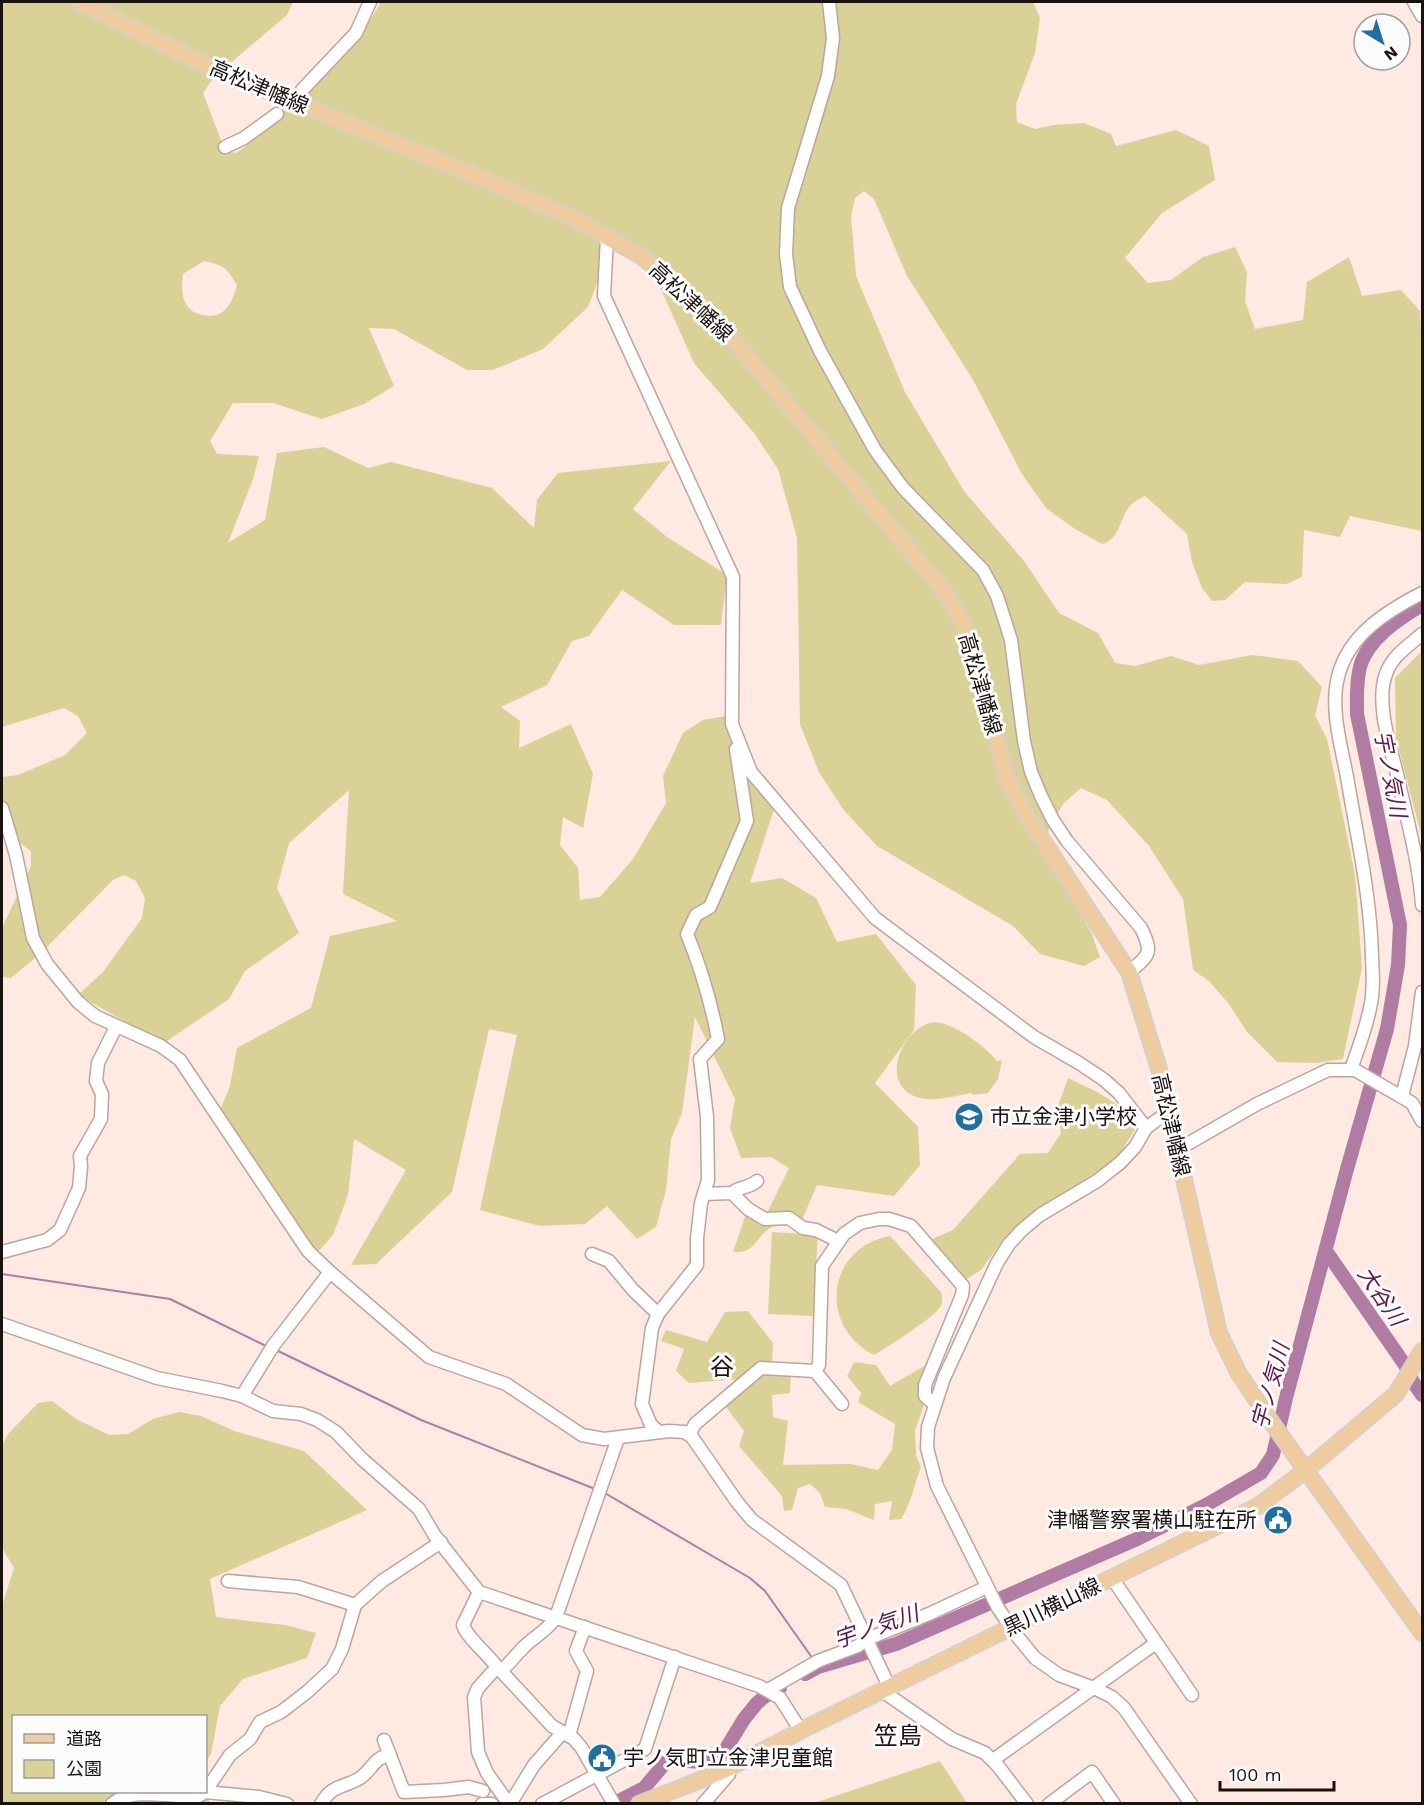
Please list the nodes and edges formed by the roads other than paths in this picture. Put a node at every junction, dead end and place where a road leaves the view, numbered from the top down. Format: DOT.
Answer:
graph roads {
  1 [pos="80,2"];
  2 [pos="370,2"];
  3 [pos="829,2"];
  4 [pos="1414,2"];
  5 [pos="1422,16"];
  6 [pos="302,90"];
  7 [pos="277,114"];
  8 [pos="225,147"];
  9 [pos="607,237"];
  10 [pos="1422,593"];
  11 [pos="1422,634"];
  12 [pos="735,736"];
  13 [pos="2,808"];
  14 [pos="1422,905"];
  15 [pos="1129,972"];
  16 [pos="1422,993"];
  17 [pos="116,1027"];
  18 [pos="1353,1069"];
  19 [pos="1399,1094"];
  20 [pos="1168,1112"];
  21 [pos="1422,1121"];
  22 [pos="1146,1128"];
  23 [pos="1177,1150"];
  24 [pos="757,1181"];
  25 [pos="732,1193"];
  26 [pos="704,1194"];
  27 [pos="838,1241"];
  28 [pos="2,1252"];
  29 [pos="592,1254"];
  30 [pos="330,1272"];
  31 [pos="658,1314"];
  32 [pos="2,1324"];
  33 [pos="1422,1351"];
  34 [pos="815,1371"];
  35 [pos="242,1396"];
  36 [pos="842,1404"];
  37 [pos="934,1404"];
  38 [pos="658,1432"];
  39 [pos="688,1435"];
  40 [pos="618,1438"];
  41 [pos="1306,1470"];
  42 [pos="441,1542"];
  43 [pos="1112,1578"];
  44 [pos="228,1581"];
  45 [pos="985,1583"];
  46 [pos="479,1592"];
  47 [pos="355,1605"];
  48 [pos="556,1617"];
  49 [pos="585,1627"];
  50 [pos="1011,1627"];
  51 [pos="1422,1633"];
  52 [pos="867,1643"];
  53 [pos="1156,1643"];
  54 [pos="675,1657"];
  55 [pos="1094,1688"];
  56 [pos="886,1689"];
  57 [pos="768,1691"];
  58 [pos="1192,1695"];
  59 [pos="801,1731"];
  60 [pos="566,1734"];
  61 [pos="384,1740"];
  62 [pos="390,1755"];
  63 [pos="993,1760"];
  64 [pos="728,1768"];
  65 [pos="598,1774"];
  66 [pos="493,1781"];
  67 [pos="207,1789"];
  68 [pos="207,1792"];
  69 [pos="203,1793"];
  70 [pos="486,1800"];
  71 [pos="613,1802"];
  72 [pos="112,1803"];
  73 [pos="286,1803"];
  74 [pos="321,1803"];
  75 [pos="510,1803"];
  76 [pos="542,1803"];
  77 [pos="639,1803"];
  78 [pos="703,1803"];
  79 [pos="1027,1803"];
  80 [pos="1048,1803"];
  81 [pos="1114,1803"];
  82 [pos="1191,1803"];
  1 -- 9 [label="main road, 高松津幡線"];
  2 -- 6 [label="street"];
  3 -- 15 [label="street"];
  4 -- 5 [label="street"];
  7 -- 8 [label="street"];
  9 -- 12 [label="street"];
  9 -- 15 [label="main road, 高松津幡線"];
  10 -- 18 [label="street"];
  11 -- 14 [label="street"];
  12 -- 22 [label="street"];
  12 -- 26 [label="street"];
  13 -- 17 [label="street"];
  15 -- 20 [label="main road, 高松津幡線"];
  16 -- 19 [label="street"];
  17 -- 28 [label="street"];
  17 -- 30 [label="street"];
  18 -- 19 [label="street"];
  18 -- 23 [label="street"];
  19 -- 21 [label="street"];
  20 -- 22 [label="street"];
  20 -- 23 [label="main road, 高松津幡線"];
  22 -- 37 [label="street"];
  23 -- 41 [label="main road, 高松津幡線"];
  24 -- 25 [label="street"];
  25 -- 26 [label="street"];
  25 -- 27 [label="street"];
  26 -- 31 [label="street"];
  27 -- 34 [label="street"];
  27 -- 37 [label="street"];
  29 -- 31 [label="street"];
  30 -- 35 [label="street"];
  30 -- 40 [label="street"];
  31 -- 38 [label="street"];
  32 -- 35 [label="street"];
  33 -- 41 [label="main road, 黒川横山線"];
  34 -- 36 [label="street"];
  34 -- 39 [label="street"];
  35 -- 42 [label="street"];
  37 -- 45 [label="street"];
  38 -- 39 [label="street"];
  38 -- 40 [label="street"];
  39 -- 52 [label="street"];
  40 -- 48 [label="street"];
  41 -- 43 [label="main road, 黒川横山線"];
  41 -- 51 [label="main road, 高松津幡線"];
  42 -- 46 [label="street"];
  42 -- 47 [label="street"];
  43 -- 50 [label="main road, 黒川横山線"];
  43 -- 53 [label="street"];
  44 -- 47 [label="street"];
  45 -- 50 [label="street"];
  45 -- 52 [label="street"];
  46 -- 48 [label="street"];
  46 -- 66 [label="street"];
  47 -- 67 [label="street"];
  48 -- 49 [label="street"];
  48 -- 60 [label="street"];
  49 -- 54 [label="street"];
  49 -- 60 [label="street"];
  50 -- 55 [label="street"];
  50 -- 56 [label="main road, 黒川横山線"];
  52 -- 56 [label="street"];
  52 -- 57 [label="street"];
  53 -- 55 [label="street"];
  53 -- 58 [label="street"];
  54 -- 57 [label="street"];
  54 -- 65 [label="street"];
  55 -- 63 [label="street"];
  55 -- 82 [label="street"];
  56 -- 59 [label="main road, 黒川横山線"];
  56 -- 63 [label="street"];
  57 -- 59 [label="street"];
  59 -- 64 [label="main road, 黒川横山線"];
  60 -- 65 [label="street"];
  60 -- 75 [label="street"];
  61 -- 62 [label="street"];
  62 -- 70 [label="street"];
  62 -- 74 [label="street"];
  63 -- 79 [label="street"];
  64 -- 77 [label="main road, 黒川横山線"];
  64 -- 78 [label="street"];
  65 -- 71 [label="street"];
  65 -- 76 [label="street"];
  66 -- 70 [label="street"];
  66 -- 75 [label="street"];
  68 -- 73 [label="street"];
  69 -- 72 [label="street"];
  80 -- 81 [label="street"];
}
